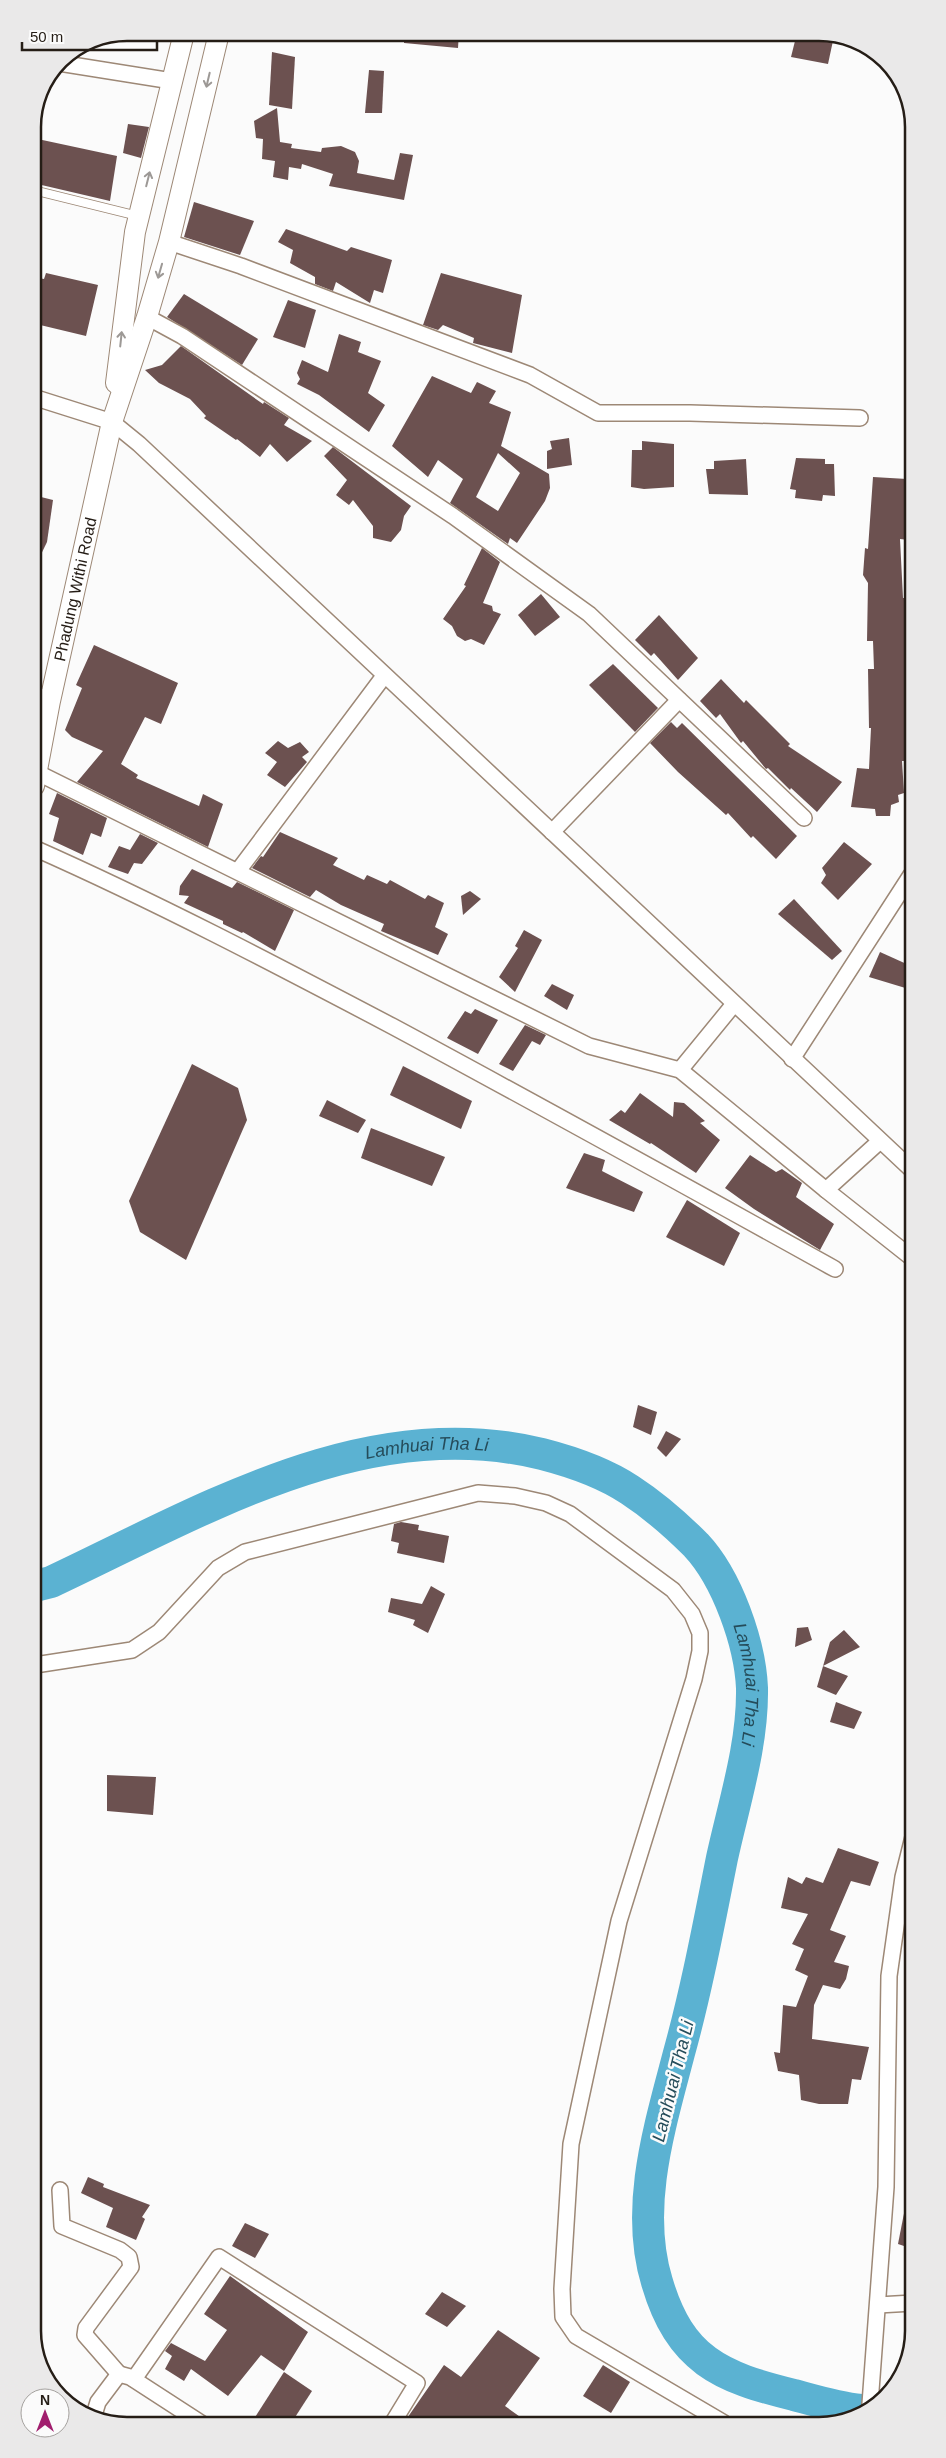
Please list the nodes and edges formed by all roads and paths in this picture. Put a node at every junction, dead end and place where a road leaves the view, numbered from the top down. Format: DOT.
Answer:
graph roads {
  1 [pos="182,41"];
  2 [pos="217,41"];
  3 [pos="70,65"];
  4 [pos="172,81"];
  5 [pos="41,192"];
  6 [pos="139,216"];
  7 [pos="169,242"];
  8 [pos="147,316"];
  9 [pos="41,400"];
  10 [pos="860,418"];
  11 [pos="112,422"];
  12 [pos="384,676"];
  13 [pos="42,697"];
  14 [pos="679,700"];
  15 [pos="41,782"];
  16 [pos="804,818"];
  17 [pos="552,832"];
  18 [pos="41,851"];
  19 [pos="238,871"];
  20 [pos="905,883"];
  21 [pos="734,1004"];
  22 [pos="792,1059"];
  23 [pos="680,1070"];
  24 [pos="880,1141"];
  25 [pos="905,1164"];
  26 [pos="826,1190"];
  27 [pos="905,1252"];
  28 [pos="835,1268"];
  29 [pos="41,1664"];
  30 [pos="905,1869"];
  31 [pos="60,2190"];
  32 [pos="905,2305"];
  33 [pos="877,2310"];
  34 [pos="119,2374"];
  35 [pos="134,2379"];
  36 [pos="870,2398"];
  37 [pos="95,2410"];
  38 [pos="192,2417"];
  39 [pos="396,2417"];
  40 [pos="714,2417"];
  1 -- 4 [label="main road"];
  2 -- 7 [label="main road, one-way"];
  3 -- 4 [label="street"];
  6 -- 4 [label="main road, one-way"];
  5 -- 6 [label="lane"];
  11 -- 6 [label="main road, one-way"];
  7 -- 8 [label="main road, one-way"];
  7 -- 10 [label="street"];
  8 -- 11 [label="main road"];
  8 -- 14 [label="street"];
  9 -- 11 [label="street"];
  11 -- 12 [label="street"];
  11 -- 13 [label="main road, Phadung Withi Road"];
  12 -- 17 [label="street"];
  12 -- 19 [label="street"];
  14 -- 16 [label="street"];
  14 -- 17 [label="street"];
  15 -- 19 [label="street"];
  17 -- 21 [label="street"];
  18 -- 28 [label="street"];
  19 -- 23 [label="street"];
  20 -- 22 [label="street"];
  21 -- 22 [label="street"];
  21 -- 23 [label="street"];
  22 -- 24 [label="street"];
  23 -- 26 [label="street"];
  24 -- 25 [label="street"];
  24 -- 26 [label="street"];
  26 -- 27 [label="street"];
  29 -- 40 [label="street"];
  30 -- 33 [label="street"];
  31 -- 34 [label="street"];
  32 -- 33 [label="street"];
  33 -- 36 [label="street"];
  34 -- 35 [label="street"];
  34 -- 37 [label="street"];
  35 -- 38 [label="street"];
  35 -- 39 [label="street"];
}
